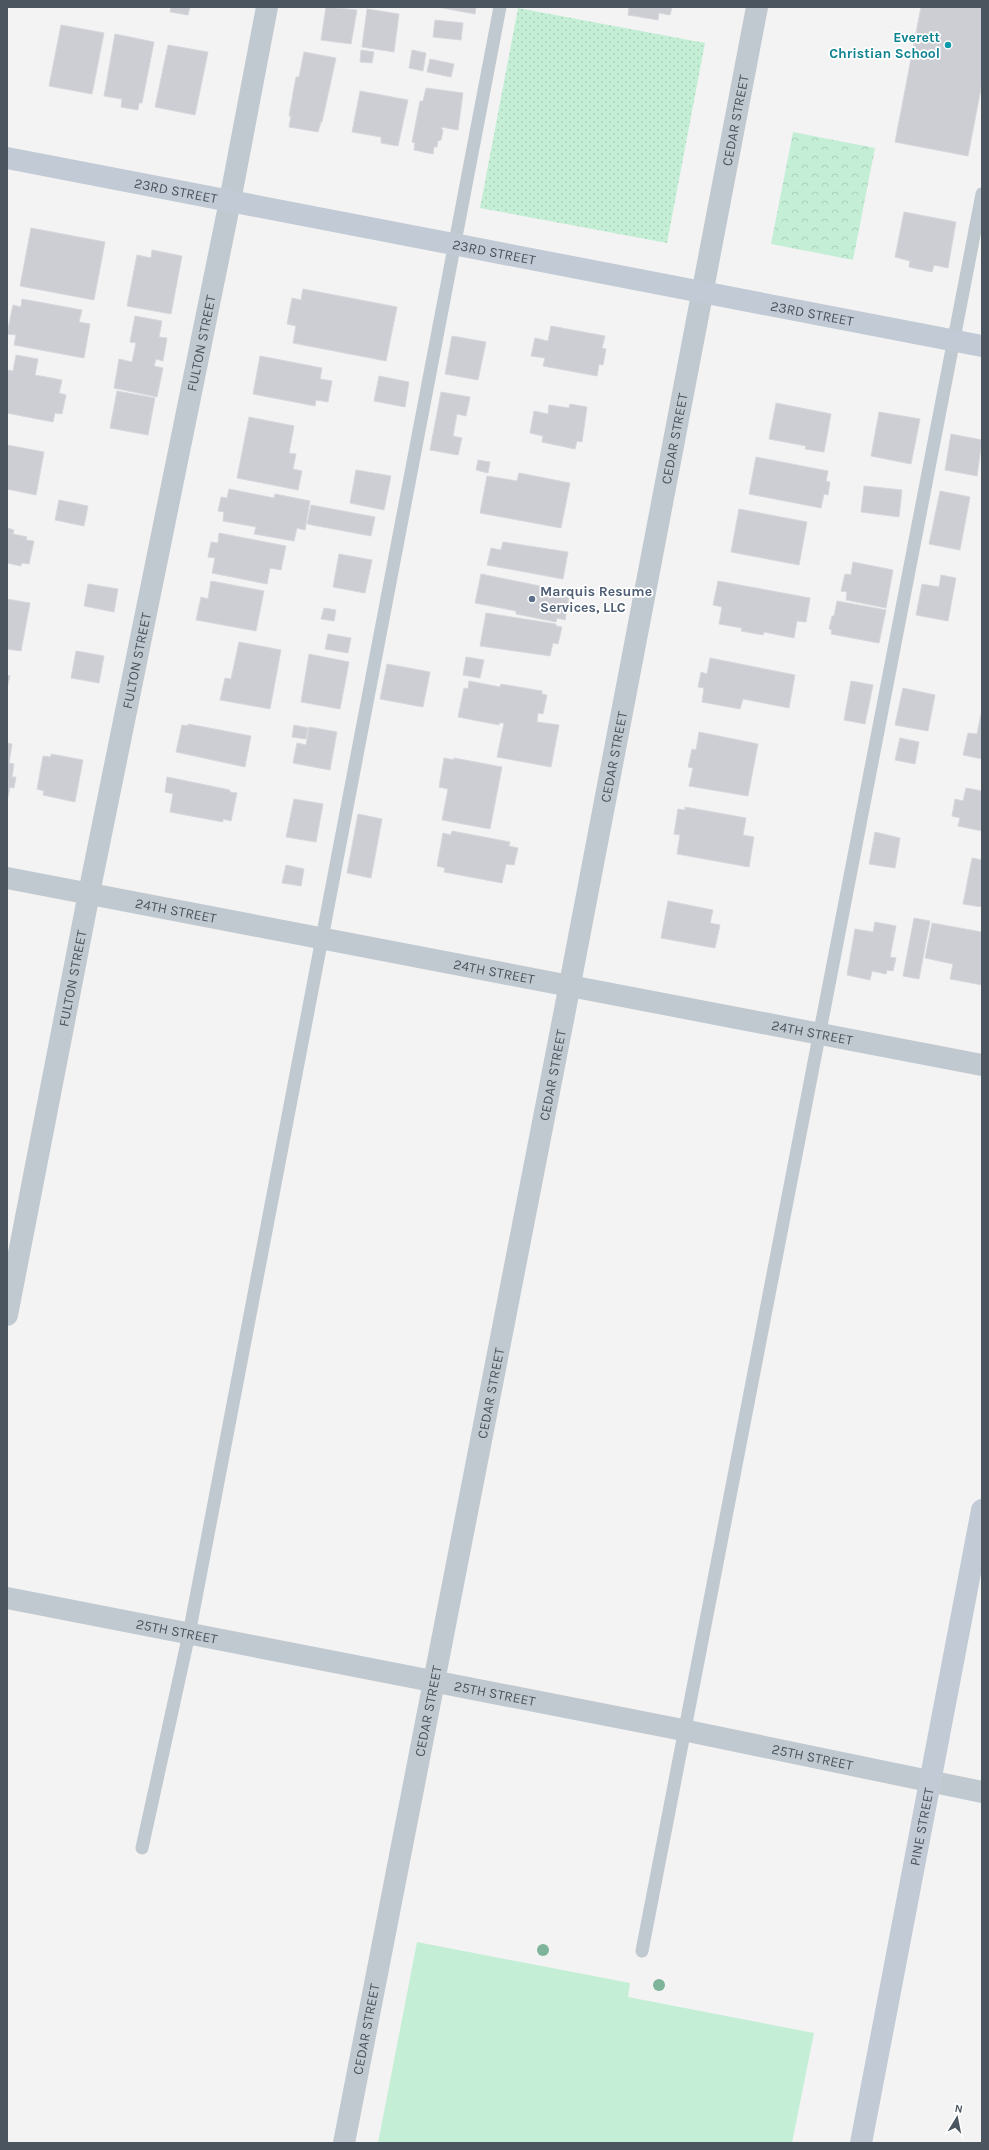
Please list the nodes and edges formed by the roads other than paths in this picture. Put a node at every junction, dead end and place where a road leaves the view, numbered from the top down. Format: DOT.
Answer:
graph roads {
  1 [pos="267,7"];
  2 [pos="500,7"];
  3 [pos="757,7"];
  4 [pos="7,158"];
  5 [pos="982,194"];
  6 [pos="230,201"];
  7 [pos="454,244"];
  8 [pos="701,292"];
  9 [pos="952,340"];
  10 [pos="982,346"];
  11 [pos="7,878"];
  12 [pos="89,893"];
  13 [pos="322,938"];
  14 [pos="570,986"];
  15 [pos="819,1034"];
  16 [pos="982,1065"];
  17 [pos="7,1315"];
  18 [pos="982,1510"];
  19 [pos="7,1598"];
  20 [pos="189,1634"];
  21 [pos="433,1681"];
  22 [pos="683,1730"];
  23 [pos="929,1782"];
  24 [pos="982,1792"];
  25 [pos="142,1848"];
  26 [pos="642,1951"];
  27 [pos="344,2143"];
  28 [pos="861,2143"];
  1 -- 6 [label="street, FULTON STREET"];
  2 -- 7 [label="lane"];
  3 -- 8 [label="street, CEDAR STREET"];
  4 -- 6 [label="street, 23RD STREET"];
  5 -- 9 [label="lane"];
  6 -- 7 [label="street, 23RD STREET"];
  6 -- 12 [label="street, FULTON STREET"];
  7 -- 8 [label="street, 23RD STREET"];
  7 -- 13 [label="lane"];
  8 -- 9 [label="street, 23RD STREET"];
  8 -- 14 [label="street, CEDAR STREET"];
  9 -- 10 [label="street, 23RD STREET"];
  9 -- 15 [label="lane"];
  11 -- 12 [label="street, 24TH STREET"];
  12 -- 13 [label="street, 24TH STREET"];
  12 -- 17 [label="street, FULTON STREET"];
  13 -- 14 [label="street, 24TH STREET"];
  13 -- 20 [label="lane"];
  14 -- 15 [label="street, 24TH STREET"];
  14 -- 21 [label="street, CEDAR STREET"];
  15 -- 16 [label="street, 24TH STREET"];
  15 -- 22 [label="lane"];
  18 -- 23 [label="street, PINE STREET"];
  19 -- 20 [label="street, 25TH STREET"];
  20 -- 21 [label="street, 25TH STREET"];
  20 -- 25 [label="lane"];
  21 -- 22 [label="street, 25TH STREET"];
  21 -- 27 [label="street, CEDAR STREET"];
  22 -- 23 [label="street, 25TH STREET"];
  22 -- 26 [label="lane"];
  23 -- 24 [label="street, 25TH STREET"];
  23 -- 28 [label="street, PINE STREET"];
}
